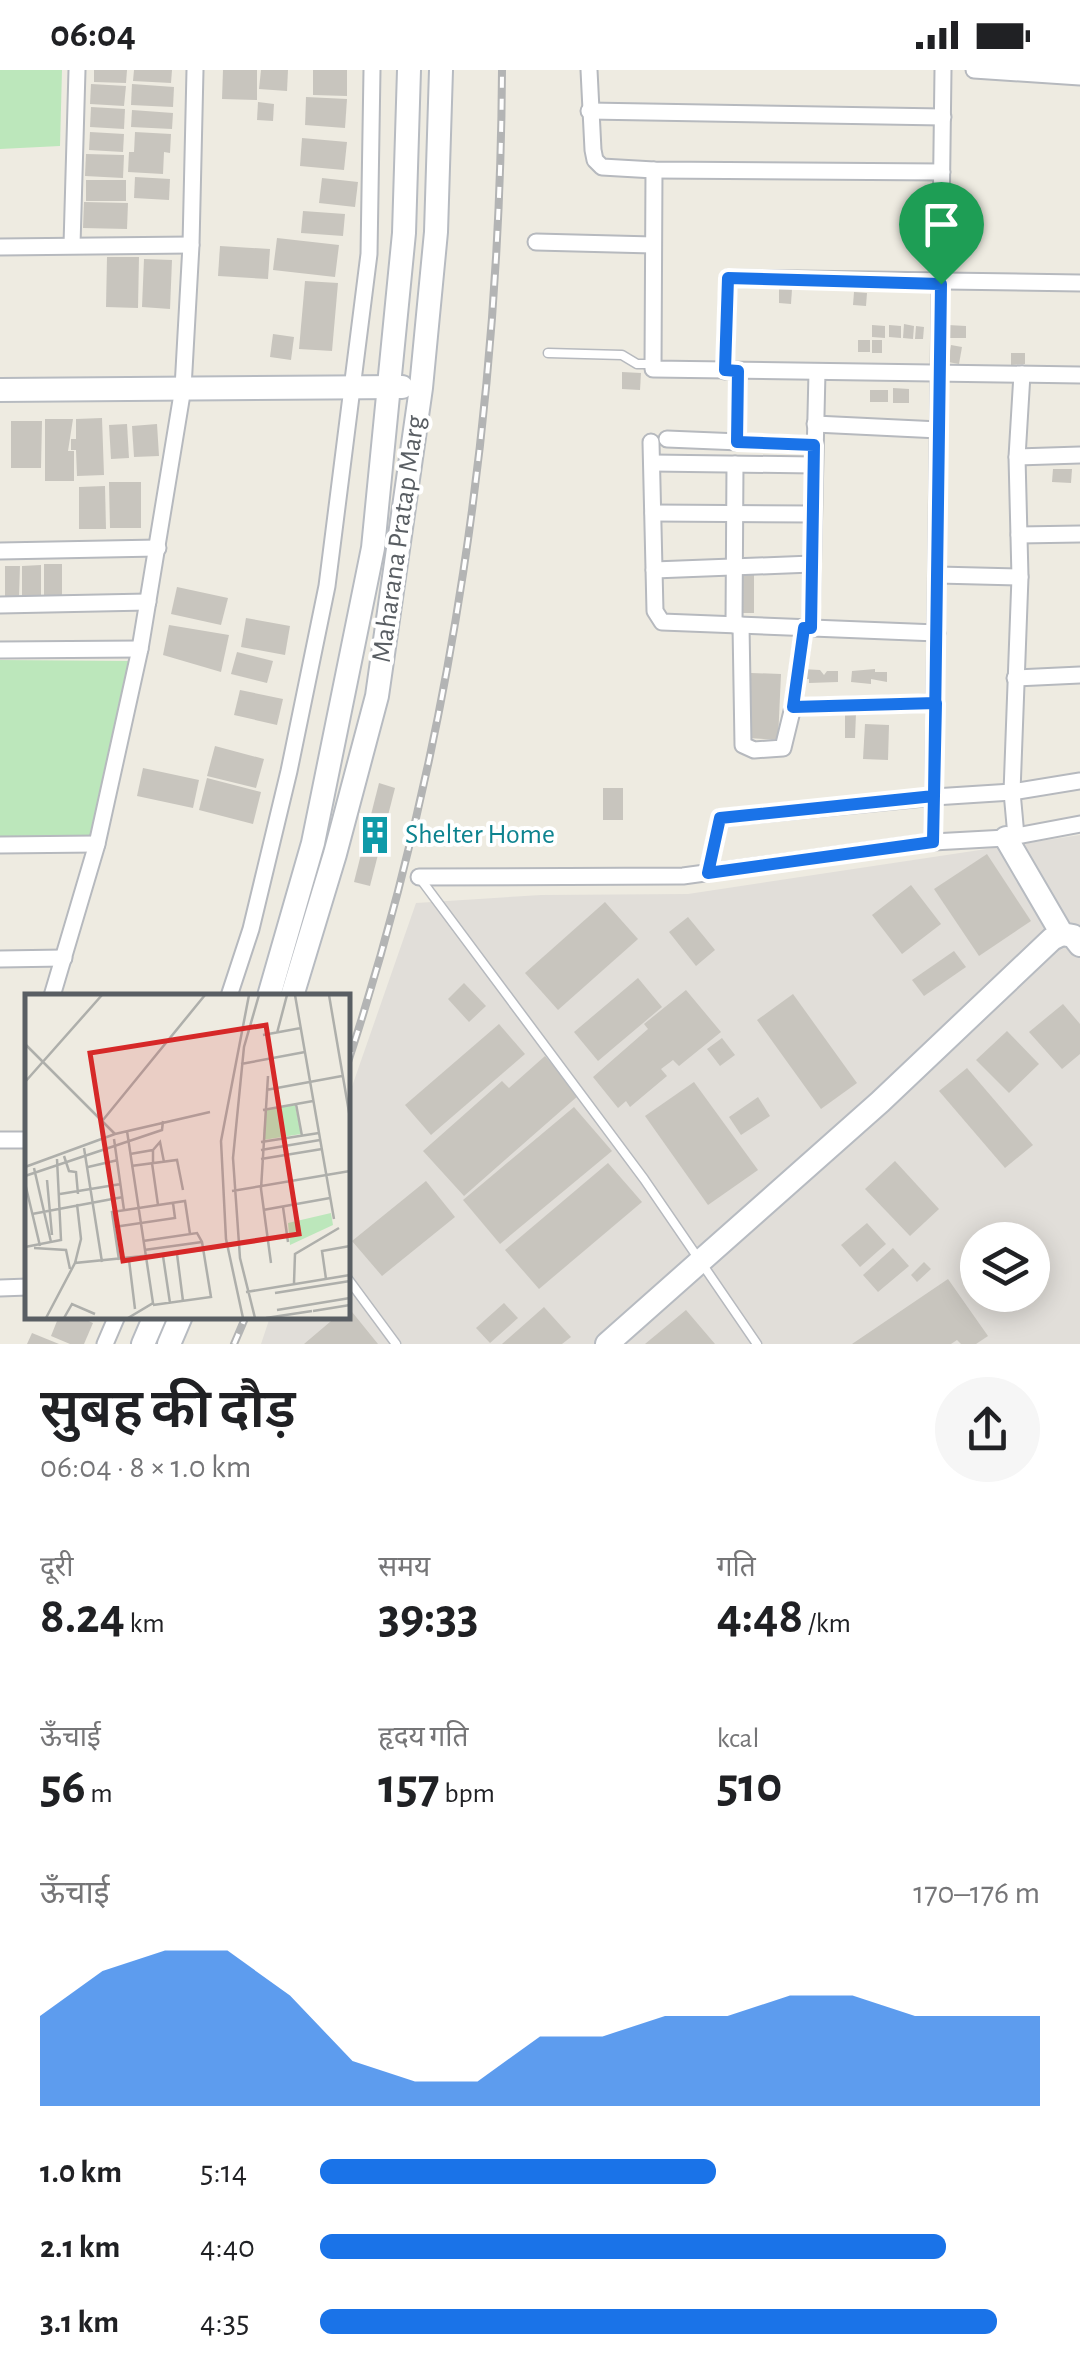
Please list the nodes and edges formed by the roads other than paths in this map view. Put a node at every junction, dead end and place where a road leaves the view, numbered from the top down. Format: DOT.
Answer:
graph roads {
  1 [pos="77,70"];
  2 [pos="195,70"];
  3 [pos="372,70"];
  4 [pos="409,70"];
  5 [pos="441,70"];
  6 [pos="589,70"];
  7 [pos="943,70"];
  8 [pos="974,70"];
  9 [pos="1043,71"];
  10 [pos="1080,77"];
  11 [pos="589,111"];
  12 [pos="943,117"];
  13 [pos="654,170"];
  14 [pos="942,172"];
  15 [pos="536,242"];
  16 [pos="72,245"];
  17 [pos="192,245"];
  18 [pos="654,245"];
  19 [pos="0,247"];
  20 [pos="1080,283"];
  21 [pos="941,284"];
  22 [pos="548,353"];
  23 [pos="652,364"];
  24 [pos="732,371"];
  25 [pos="817,372"];
  26 [pos="940,374"];
  27 [pos="1022,374"];
  28 [pos="1080,375"];
  29 [pos="390,386"];
  30 [pos="351,387"];
  31 [pos="183,388"];
  32 [pos="421,388"];
  33 [pos="0,390"];
  34 [pos="814,424"];
  35 [pos="940,430"];
  36 [pos="737,442"];
  37 [pos="814,445"];
  38 [pos="1080,455"];
  39 [pos="1017,457"];
  40 [pos="652,463"];
  41 [pos="735,464"];
  42 [pos="814,465"];
  43 [pos="653,513"];
  44 [pos="735,514"];
  45 [pos="813,514"];
  46 [pos="1080,534"];
  47 [pos="1019,535"];
  48 [pos="158,548"];
  49 [pos="0,551"];
  50 [pos="812,564"];
  51 [pos="734,567"];
  52 [pos="654,570"];
  53 [pos="938,575"];
  54 [pos="1020,577"];
  55 [pos="148,602"];
  56 [pos="0,605"];
  57 [pos="738,625"];
  58 [pos="808,628"];
  59 [pos="937,633"];
  60 [pos="140,649"];
  61 [pos="0,650"];
  62 [pos="1080,675"];
  63 [pos="1016,678"];
  64 [pos="936,703"];
  65 [pos="793,707"];
  66 [pos="1080,781"];
  67 [pos="1012,792"];
  68 [pos="934,796"];
  69 [pos="1080,824"];
  70 [pos="1011,837"];
  71 [pos="933,842"];
  72 [pos="97,844"];
  73 [pos="0,845"];
  74 [pos="708,873"];
  75 [pos="419,877"];
  76 [pos="1071,939"];
  77 [pos="64,958"];
  78 [pos="0,959"];
  79 [pos="53,994"];
  80 [pos="230,994"];
  81 [pos="271,994"];
  82 [pos="293,994"];
  83 [pos="700,1263"];
  84 [pos="350,1282"];
  85 [pos="25,1287"];
  86 [pos="0,1288"];
  87 [pos="116,1319"];
  88 [pos="154,1319"];
  89 [pos="180,1319"];
  90 [pos="105,1344"];
  91 [pos="143,1344"];
  92 [pos="169,1344"];
  93 [pos="396,1344"];
  94 [pos="607,1344"];
  95 [pos="757,1344"];
  1 -- 16 [label="street"];
  2 -- 17 [label="street"];
  3 -- 30 [label="street"];
  4 -- 29 [label="main road, Maharana Pratap Marg"];
  5 -- 32 [label="main road, Maharana Pratap Marg"];
  6 -- 11 [label="street"];
  7 -- 12 [label="street"];
  8 -- 9 [label="street"];
  9 -- 10 [label="street"];
  11 -- 12 [label="street"];
  11 -- 13 [label="street"];
  12 -- 14 [label="street"];
  13 -- 14 [label="street"];
  13 -- 18 [label="street"];
  14 -- 21 [label="street"];
  15 -- 18 [label="street"];
  16 -- 17 [label="street"];
  16 -- 19 [label="street"];
  17 -- 31 [label="street"];
  18 -- 23 [label="street"];
  20 -- 21 [label="street"];
  21 -- 24 [label="street"];
  21 -- 26 [label="street"];
  22 -- 23 [label="lane"];
  23 -- 24 [label="street"];
  24 -- 25 [label="street"];
  24 -- 36 [label="street"];
  25 -- 26 [label="street"];
  25 -- 34 [label="street"];
  26 -- 27 [label="street"];
  26 -- 35 [label="street"];
  27 -- 28 [label="street"];
  27 -- 39 [label="street"];
  29 -- 30 [label="main road"];
  29 -- 32 [label="main road"];
  29 -- 81 [label="main road, Maharana Pratap Marg"];
  30 -- 31 [label="main road"];
  30 -- 80 [label="street"];
  31 -- 33 [label="main road"];
  31 -- 48 [label="street"];
  32 -- 82 [label="main road, Maharana Pratap Marg"];
  34 -- 35 [label="street"];
  34 -- 37 [label="street"];
  35 -- 53 [label="street"];
  36 -- 37 [label="street"];
  36 -- 40 [label="street"];
  37 -- 42 [label="street"];
  38 -- 39 [label="street"];
  39 -- 47 [label="street"];
  40 -- 41 [label="street"];
  40 -- 43 [label="street"];
  41 -- 42 [label="street"];
  41 -- 44 [label="street"];
  42 -- 45 [label="street"];
  43 -- 44 [label="street"];
  43 -- 52 [label="street"];
  44 -- 45 [label="street"];
  44 -- 51 [label="street"];
  45 -- 50 [label="street"];
  46 -- 47 [label="street"];
  47 -- 54 [label="street"];
  48 -- 49 [label="street"];
  48 -- 55 [label="street"];
  50 -- 51 [label="street"];
  50 -- 58 [label="street"];
  51 -- 52 [label="street"];
  51 -- 57 [label="street"];
  52 -- 57 [label="street"];
  53 -- 54 [label="street"];
  53 -- 59 [label="street"];
  54 -- 63 [label="street"];
  55 -- 56 [label="street"];
  55 -- 60 [label="street"];
  57 -- 58 [label="street"];
  57 -- 65 [label="street"];
  58 -- 59 [label="street"];
  58 -- 65 [label="street"];
  59 -- 64 [label="street"];
  60 -- 61 [label="street"];
  60 -- 72 [label="street"];
  62 -- 63 [label="street"];
  63 -- 67 [label="street"];
  64 -- 65 [label="street"];
  64 -- 68 [label="street"];
  66 -- 67 [label="street"];
  67 -- 68 [label="street"];
  67 -- 70 [label="street"];
  68 -- 71 [label="street"];
  68 -- 74 [label="street"];
  69 -- 70 [label="street"];
  70 -- 71 [label="street"];
  70 -- 76 [label="main road"];
  71 -- 74 [label="street"];
  72 -- 73 [label="street"];
  72 -- 77 [label="street"];
  74 -- 75 [label="street"];
  75 -- 83 [label="lane"];
  76 -- 83 [label="main road"];
  77 -- 78 [label="street"];
  77 -- 79 [label="street"];
  83 -- 94 [label="main road"];
  83 -- 95 [label="lane"];
  84 -- 93 [label="lane"];
  85 -- 86 [label="street"];
  87 -- 90 [label="street"];
  88 -- 91 [label="main road"];
  89 -- 92 [label="main road"];
}
